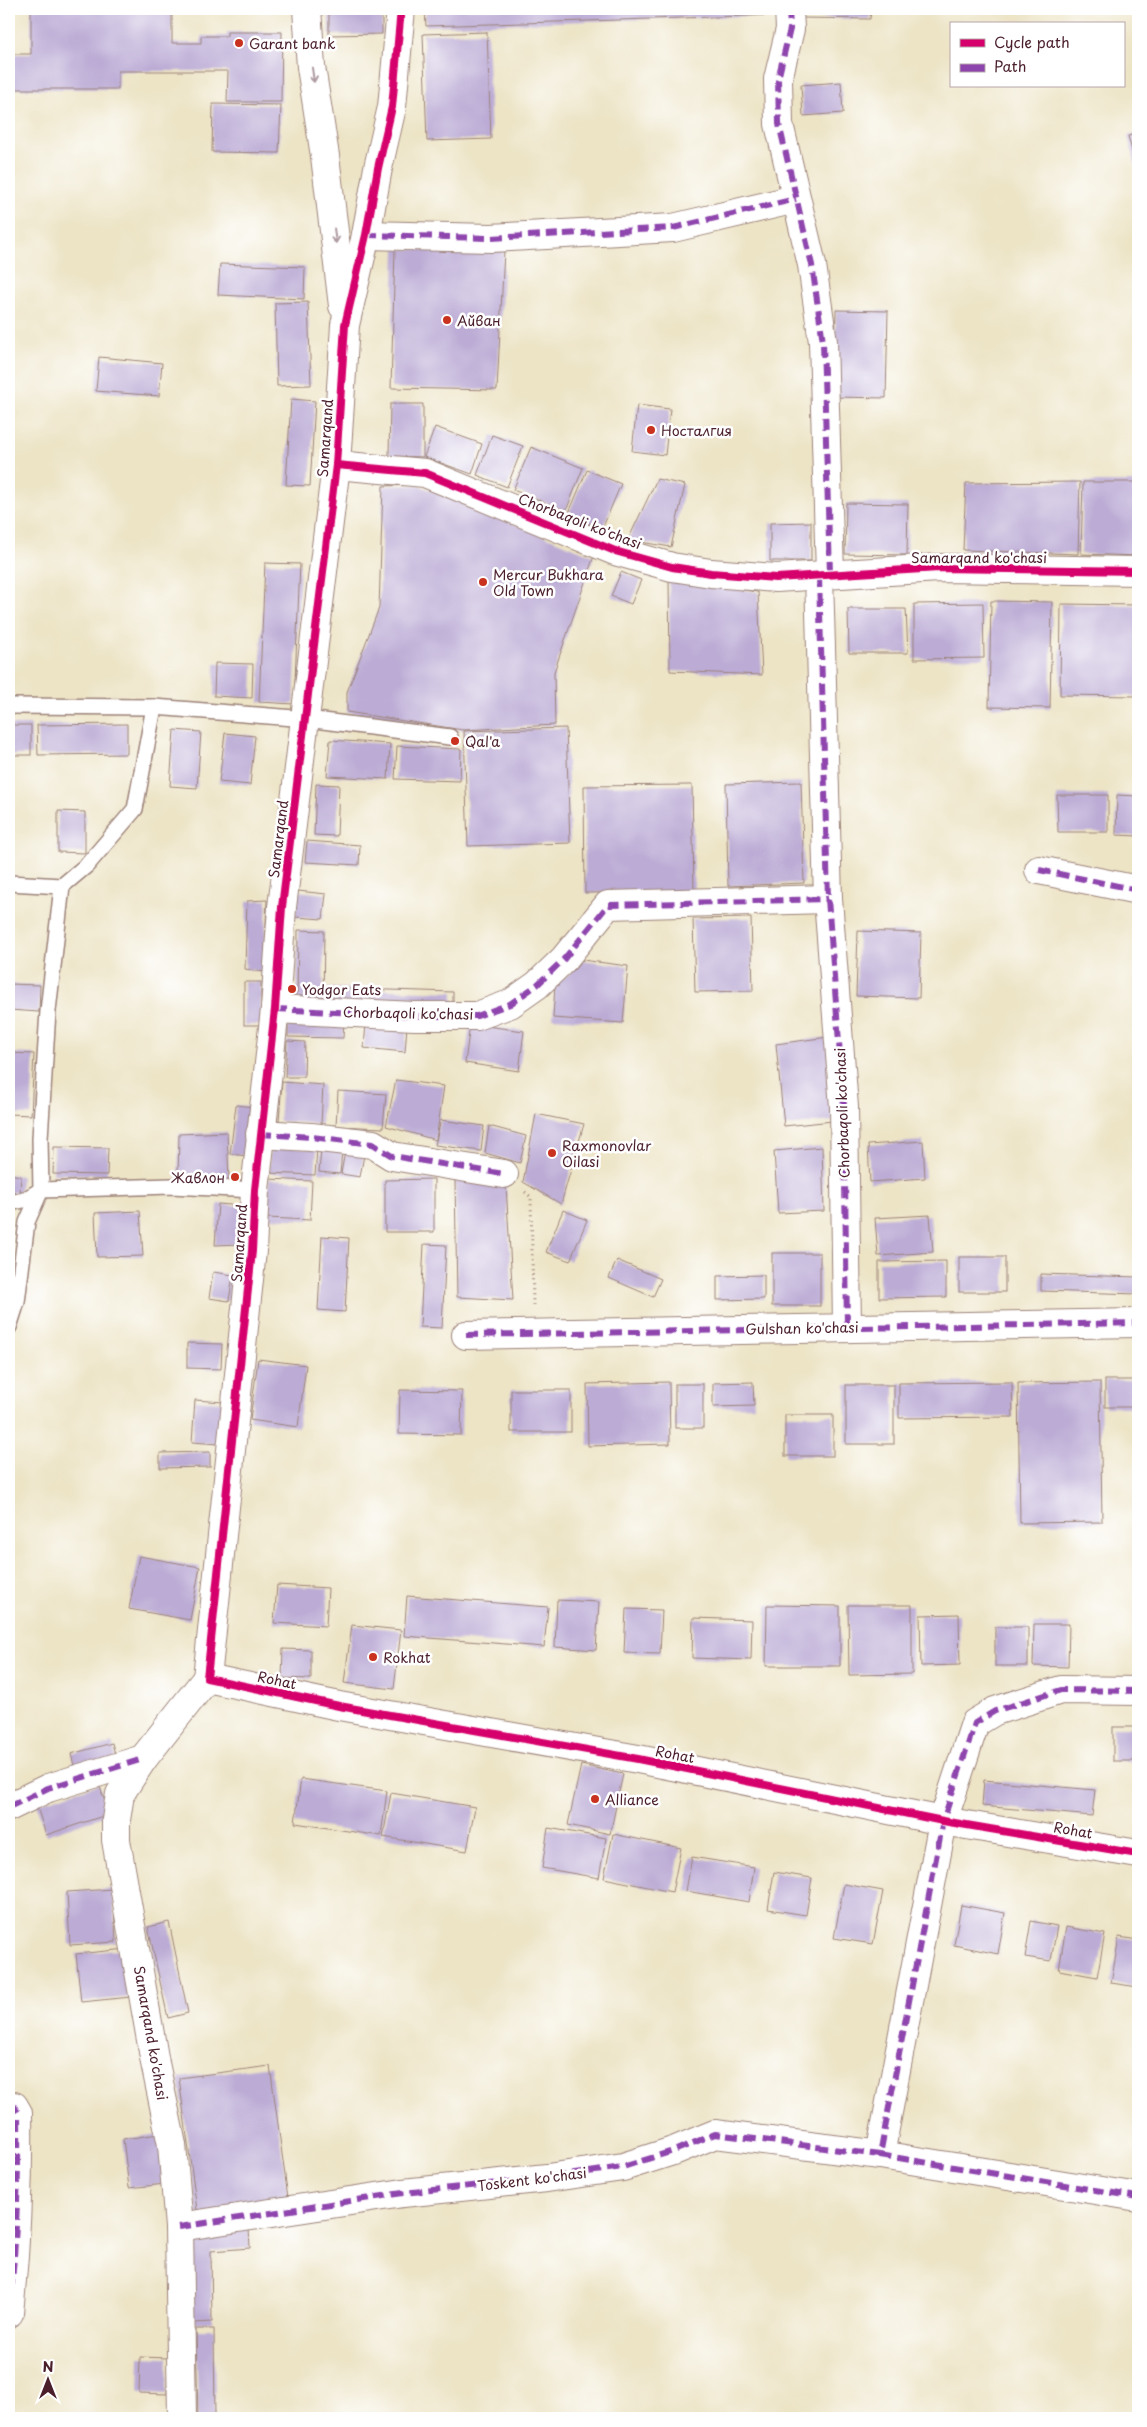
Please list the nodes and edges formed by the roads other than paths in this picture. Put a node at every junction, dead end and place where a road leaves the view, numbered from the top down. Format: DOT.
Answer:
graph roads {
  1 [pos="307,9"];
  2 [pos="401,9"];
  3 [pos="789,9"];
  4 [pos="796,199"];
  5 [pos="366,235"];
  6 [pos="345,325"];
  7 [pos="336,465"];
  8 [pos="1138,571"];
  9 [pos="825,575"];
  10 [pos="9,706"];
  11 [pos="154,707"];
  12 [pos="307,719"];
  13 [pos="450,737"];
  14 [pos="1039,870"];
  15 [pos="9,883"];
  16 [pos="62,886"];
  17 [pos="1138,890"];
  18 [pos="828,899"];
  19 [pos="275,1009"];
  20 [pos="260,1134"];
  21 [pos="504,1174"];
  22 [pos="41,1190"];
  23 [pos="255,1190"];
  24 [pos="9,1203"];
  25 [pos="1138,1323"];
  26 [pos="9,1327"];
  27 [pos="847,1327"];
  28 [pos="466,1335"];
  29 [pos="207,1678"];
  30 [pos="1138,1691"];
  31 [pos="143,1758"];
  32 [pos="9,1807"];
  33 [pos="943,1821"];
  34 [pos="1138,1854"];
  35 [pos="9,2106"];
  36 [pos="880,2154"];
  37 [pos="1138,2197"];
  38 [pos="179,2227"];
  39 [pos="9,2312"];
  40 [pos="182,2418"];
  1 -- 6 [label="street, Samarqand, one-way"];
  2 -- 5 [label="street, Samarqand"];
  3 -- 4 [label="street"];
  4 -- 5 [label="street"];
  4 -- 9 [label="street"];
  5 -- 6 [label="street, Samarqand"];
  6 -- 7 [label="street, Samarqand"];
  7 -- 9 [label="street, Chorbaqoli ko'chasi"];
  7 -- 12 [label="street, Samarqand"];
  8 -- 9 [label="street, Samarqand ko'chasi"];
  9 -- 18 [label="street, Chorbaqoli ko'chasi"];
  10 -- 11 [label="lane"];
  11 -- 12 [label="lane"];
  11 -- 16 [label="lane"];
  12 -- 13 [label="lane"];
  12 -- 19 [label="street, Samarqand"];
  14 -- 17 [label="street"];
  15 -- 16 [label="lane"];
  16 -- 22 [label="lane"];
  18 -- 19 [label="street, Chorbaqoli ko'chasi"];
  18 -- 27 [label="street, Chorbaqoli ko'chasi"];
  19 -- 20 [label="street, Samarqand"];
  20 -- 21 [label="street"];
  20 -- 23 [label="street, Samarqand"];
  22 -- 23 [label="lane"];
  22 -- 24 [label="lane"];
  22 -- 26 [label="lane"];
  23 -- 29 [label="street, Samarqand"];
  25 -- 27 [label="street, Gulshan ko'chasi"];
  27 -- 28 [label="street, Gulshan ko'chasi"];
  29 -- 31 [label="street, Samarqand ko'chasi"];
  29 -- 33 [label="street, Rohat"];
  30 -- 33 [label="street"];
  31 -- 32 [label="street"];
  31 -- 38 [label="street, Samarqand ko'chasi"];
  33 -- 34 [label="street, Rohat"];
  33 -- 36 [label="street"];
  35 -- 39 [label="street"];
  36 -- 37 [label="street, Toskent ko'chasi"];
  36 -- 38 [label="street, Toskent ko'chasi"];
  38 -- 40 [label="street, Samarqand ko'chasi"];
}
